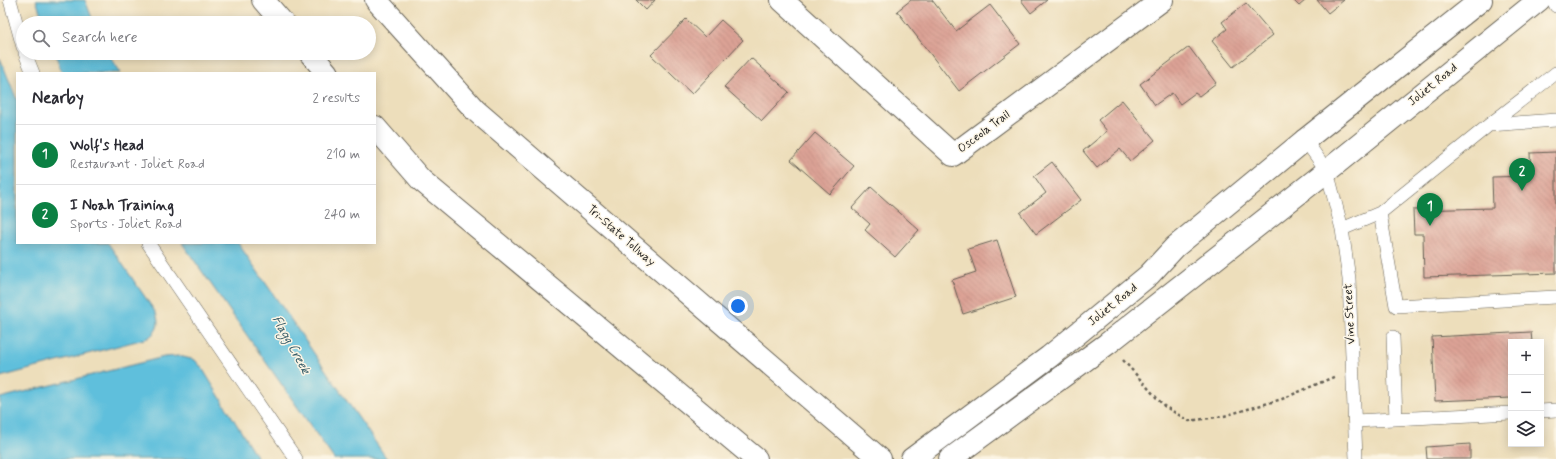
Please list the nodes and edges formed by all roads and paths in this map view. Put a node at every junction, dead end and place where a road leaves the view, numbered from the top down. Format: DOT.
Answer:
graph roads {
  1 [pos="10,0"];
  2 [pos="263,0"];
  3 [pos="376,0"];
  4 [pos="782,0"];
  5 [pos="1162,0"];
  6 [pos="1481,0"];
  7 [pos="1539,0"];
  8 [pos="1552,0"];
  9 [pos="1556,6"];
  10 [pos="277,16"];
  11 [pos="16,22"];
  12 [pos="28,60"];
  13 [pos="316,60"];
  14 [pos="34,72"];
  15 [pos="326,72"];
  16 [pos="1556,73"];
  17 [pos="1556,120"];
  18 [pos="1489,125"];
  19 [pos="376,129"];
  20 [pos="1304,140"];
  21 [pos="1327,171"];
  22 [pos="1380,213"];
  23 [pos="1342,229"];
  24 [pos="149,244"];
  25 [pos="1175,247"];
  26 [pos="1556,298"];
  27 [pos="1393,337"];
  28 [pos="1107,344"];
  29 [pos="1353,369"];
  30 [pos="1556,410"];
  31 [pos="1544,411"];
  32 [pos="1508,412"];
  33 [pos="1396,418"];
  34 [pos="1355,421"];
  35 [pos="296,459"];
  36 [pos="756,459"];
  37 [pos="880,459"];
  38 [pos="891,459"];
  39 [pos="912,459"];
  40 [pos="950,459"];
  41 [pos="1356,459"];
  1 -- 11 [label="lane"];
  2 -- 10 [label="main road"];
  3 -- 37 [label="main road, Tri-State Tollway"];
  4 -- 5 [label="main road, Osceola Trail"];
  6 -- 20 [label="main road, Joliet Road"];
  7 -- 21 [label="main road, Joliet Road"];
  8 -- 9 [label="lane"];
  12 -- 14 [label="lane"];
  13 -- 15 [label="main road"];
  16 -- 18 [label="lane"];
  17 -- 18 [label="lane"];
  18 -- 22 [label="lane"];
  19 -- 36 [label="main road"];
  20 -- 21 [label="lane"];
  20 -- 25 [label="main road, Joliet Road"];
  21 -- 23 [label="lane, Vine Street"];
  21 -- 28 [label="main road, Joliet Road"];
  22 -- 23 [label="lane"];
  22 -- 26 [label="lane"];
  23 -- 29 [label="lane, Vine Street"];
  24 -- 35 [label="lane"];
  25 -- 38 [label="main road"];
  25 -- 39 [label="main road, Joliet Road"];
  27 -- 33 [label="lane"];
  28 -- 29 [label="path"];
  28 -- 40 [label="main road, Joliet Road"];
  29 -- 34 [label="lane, Vine Street"];
  30 -- 31 [label="lane"];
  32 -- 33 [label="lane"];
  33 -- 34 [label="lane"];
  34 -- 41 [label="lane, Vine Street"];
}
